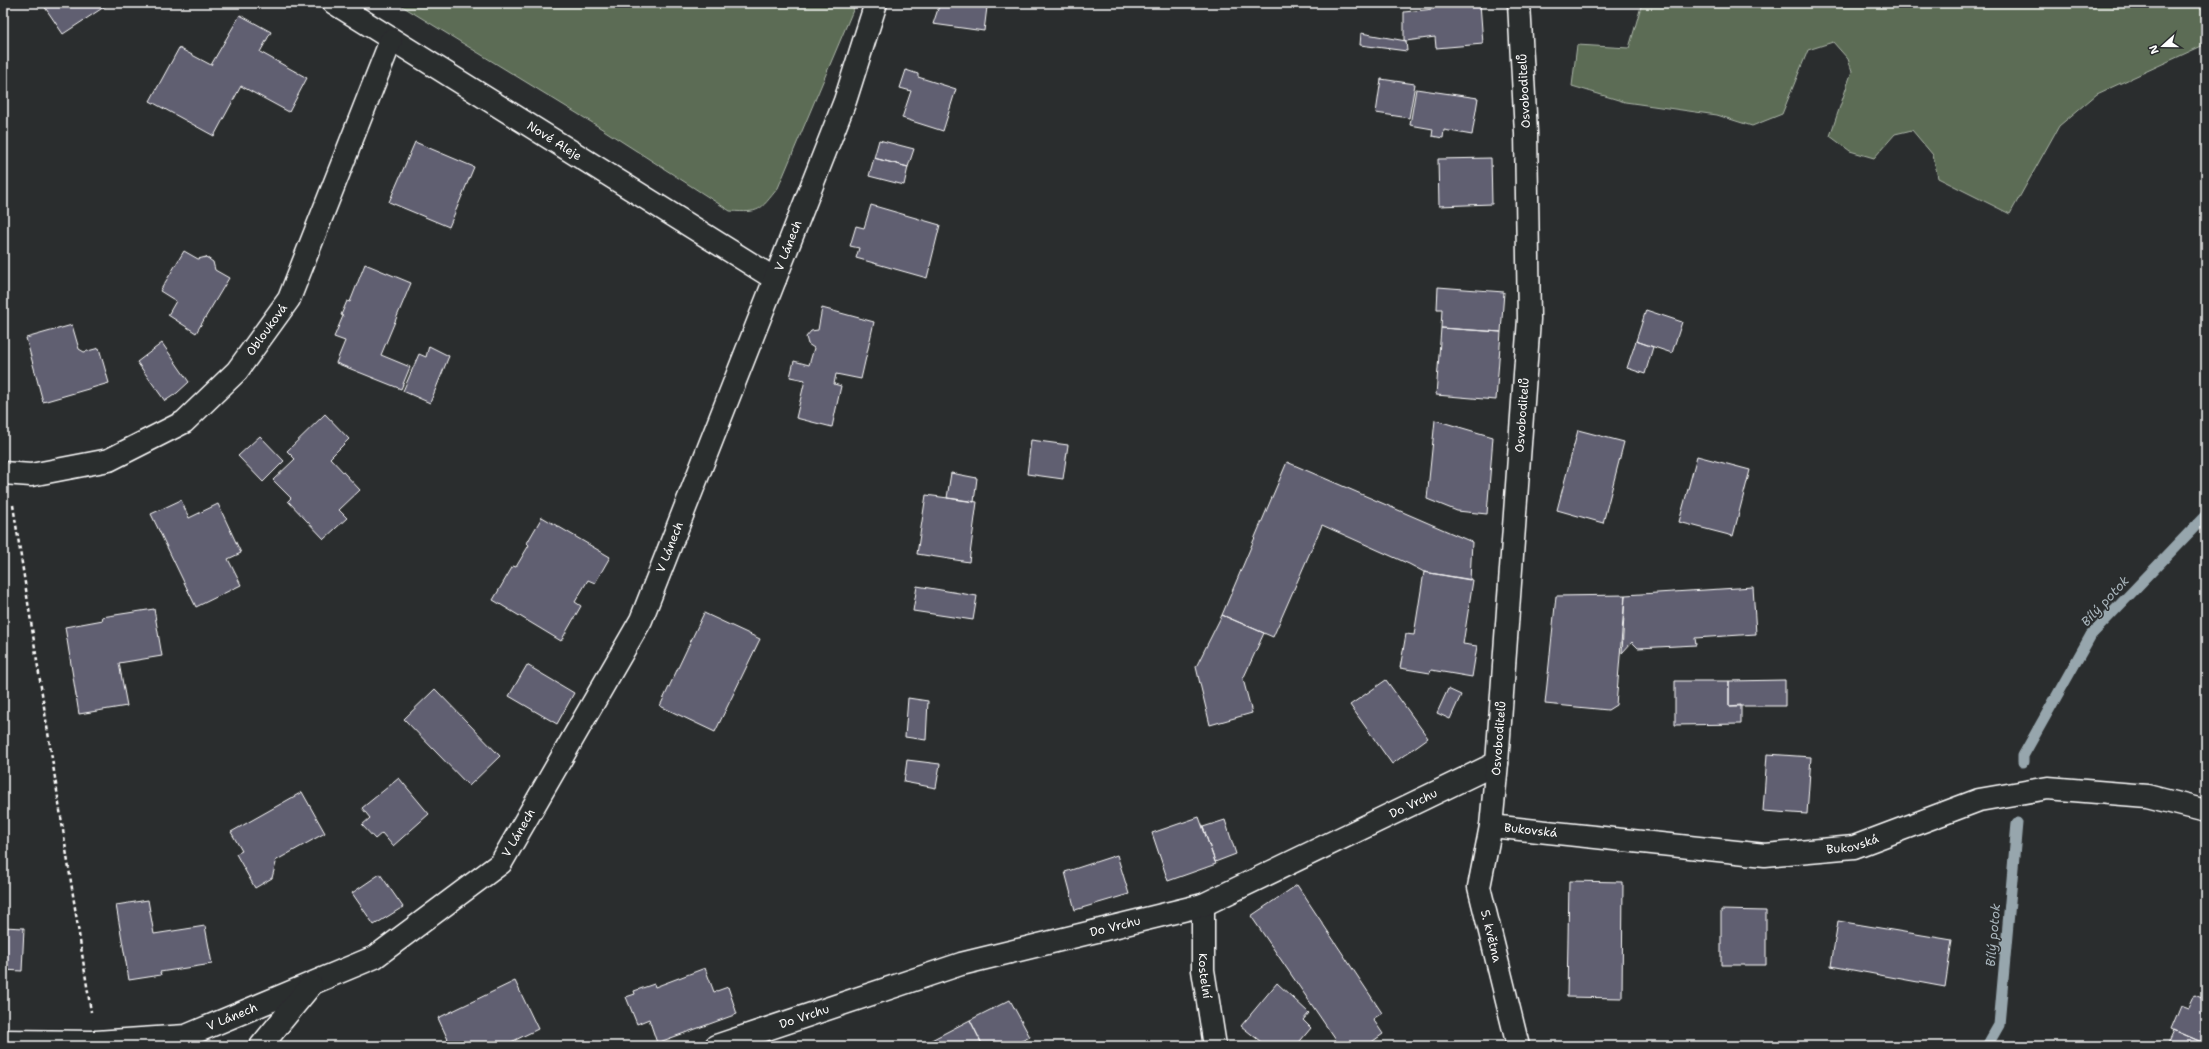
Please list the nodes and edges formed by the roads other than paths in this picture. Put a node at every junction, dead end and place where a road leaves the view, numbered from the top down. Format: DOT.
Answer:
graph roads {
  1 [pos="334,3"];
  2 [pos="876,3"];
  3 [pos="1519,3"];
  4 [pos="391,40"];
  5 [pos="775,279"];
  6 [pos="6,473"];
  7 [pos="1497,763"];
  8 [pos="2206,811"];
  9 [pos="1491,826"];
  10 [pos="1203,905"];
  11 [pos="314,982"];
  12 [pos="3,1041"];
  13 [pos="261,1046"];
  14 [pos="716,1046"];
  15 [pos="1215,1046"];
  16 [pos="1518,1046"];
  1 -- 4 [label="street, Nové Aleje"];
  2 -- 5 [label="street, V Lánech"];
  3 -- 7 [label="street, Osvoboditelů"];
  4 -- 5 [label="street, Nové Aleje"];
  4 -- 6 [label="street, Oblouková"];
  5 -- 11 [label="street, V Lánech"];
  7 -- 9 [label="street, Osvoboditelů"];
  7 -- 10 [label="street, Do Vrchu"];
  8 -- 9 [label="street, Bukovská"];
  9 -- 16 [label="street, 5. května"];
  10 -- 14 [label="street, Do Vrchu"];
  10 -- 15 [label="street, Kostelní"];
  11 -- 12 [label="street, V Lánech"];
  11 -- 13 [label="street, V Lánech"];
}
